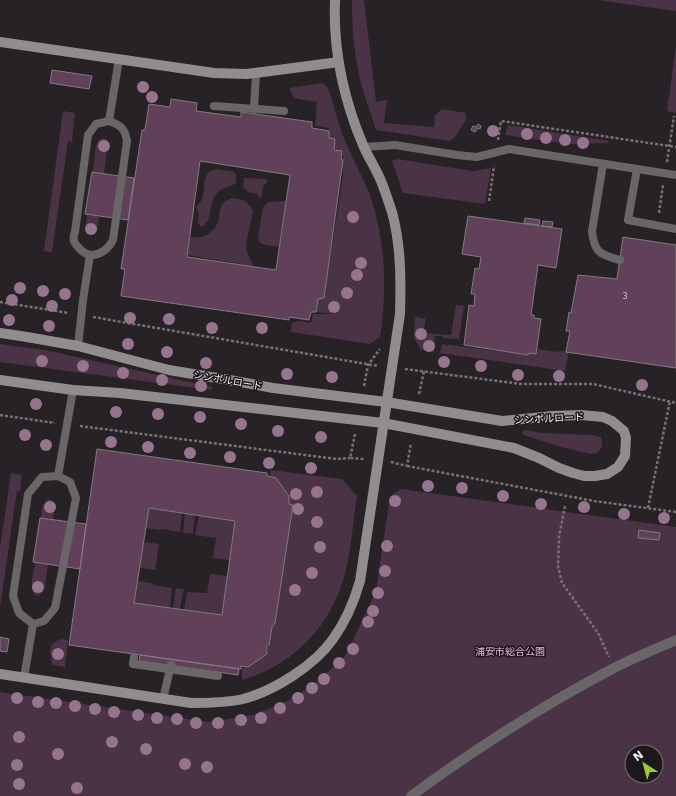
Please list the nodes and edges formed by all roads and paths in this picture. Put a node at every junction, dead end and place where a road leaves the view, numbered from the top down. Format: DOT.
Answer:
graph roads {
  1 [pos="335,0"];
  2 [pos="0,42"];
  3 [pos="119,59"];
  4 [pos="339,62"];
  5 [pos="256,73"];
  6 [pos="214,106"];
  7 [pos="254,109"];
  8 [pos="284,111"];
  9 [pos="109,121"];
  10 [pos="364,147"];
  11 [pos="603,164"];
  12 [pos="637,169"];
  13 [pos="676,175"];
  14 [pos="676,229"];
  15 [pos="90,255"];
  16 [pos="620,260"];
  17 [pos="0,302"];
  18 [pos="81,315"];
  19 [pos="0,333"];
  20 [pos="384,344"];
  21 [pos="78,346"];
  22 [pos="368,365"];
  23 [pos="392,368"];
  24 [pos="0,380"];
  25 [pos="72,390"];
  26 [pos="386,402"];
  27 [pos="670,402"];
  28 [pos="676,403"];
  29 [pos="0,415"];
  30 [pos="383,423"];
  31 [pos="67,425"];
  32 [pos="350,458"];
  33 [pos="365,459"];
  34 [pos="364,466"];
  35 [pos="407,466"];
  36 [pos="58,476"];
  37 [pos="565,506"];
  38 [pos="648,508"];
  39 [pos="676,512"];
  40 [pos="33,624"];
  41 [pos="676,640"];
  42 [pos="134,657"];
  43 [pos="170,667"];
  44 [pos="613,668"];
  45 [pos="0,674"];
  46 [pos="218,676"];
  47 [pos="24,678"];
  48 [pos="164,700"];
  49 [pos="411,796"];
  1 -- 4 [label="street"];
  2 -- 3 [label="street"];
  3 -- 5 [label="street"];
  3 -- 9 [label="lane"];
  4 -- 5 [label="street"];
  4 -- 10 [label="street"];
  5 -- 7 [label="lane"];
  6 -- 7 [label="lane"];
  7 -- 8 [label="lane"];
  9 -- 15 [label="lane"];
  9 -- 15 [label="lane"];
  10 -- 11 [label="lane"];
  10 -- 23 [label="street"];
  11 -- 12 [label="lane"];
  11 -- 16 [label="lane"];
  12 -- 13 [label="lane"];
  12 -- 14 [label="lane"];
  15 -- 18 [label="lane"];
  17 -- 18 [label="path"];
  18 -- 21 [label="lane"];
  18 -- 22 [label="path"];
  19 -- 21 [label="street, シンボルロード"];
  20 -- 22 [label="path"];
  21 -- 26 [label="street, シンボルロード"];
  22 -- 23 [label="path"];
  23 -- 26 [label="street"];
  23 -- 27 [label="path"];
  24 -- 25 [label="street, シンボルロード"];
  25 -- 30 [label="street, シンボルロード"];
  25 -- 31 [label="lane"];
  26 -- 30 [label="street"];
  26 -- 30 [label="street, シンボルロード"];
  27 -- 28 [label="path"];
  27 -- 38 [label="path"];
  29 -- 31 [label="path"];
  30 -- 48 [label="street"];
  31 -- 32 [label="path"];
  31 -- 36 [label="lane"];
  33 -- 34 [label="path"];
  35 -- 38 [label="path"];
  36 -- 40 [label="lane"];
  36 -- 40 [label="lane"];
  37 -- 44 [label="path"];
  38 -- 39 [label="path"];
  40 -- 47 [label="lane"];
  41 -- 44 [label="street"];
  42 -- 43 [label="lane"];
  43 -- 46 [label="lane"];
  43 -- 48 [label="lane"];
  44 -- 49 [label="street"];
  45 -- 47 [label="street"];
  47 -- 48 [label="street"];
}
